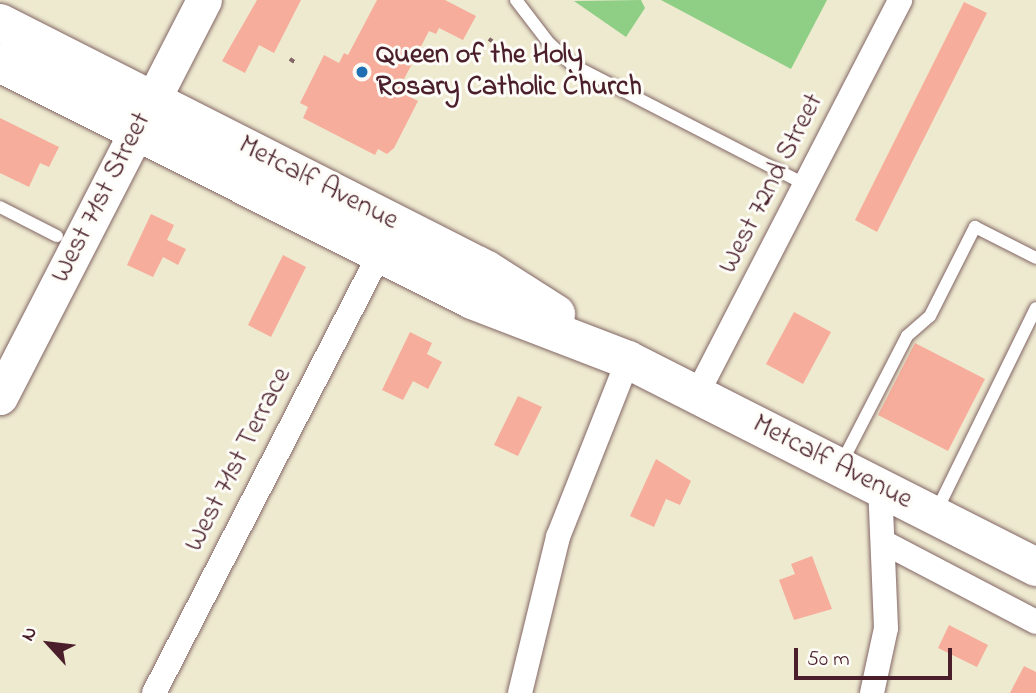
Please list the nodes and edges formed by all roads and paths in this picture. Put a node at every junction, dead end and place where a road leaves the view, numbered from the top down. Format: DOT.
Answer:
graph roads {
  1 [pos="179,0"];
  2 [pos="204,0"];
  3 [pos="516,0"];
  4 [pos="900,0"];
  5 [pos="0,23"];
  6 [pos="290,59"];
  7 [pos="296,62"];
  8 [pos="0,63"];
  9 [pos="134,111"];
  10 [pos="805,184"];
  11 [pos="0,207"];
  12 [pos="57,236"];
  13 [pos="379,255"];
  14 [pos="1036,258"];
  15 [pos="1036,308"];
  16 [pos="0,347"];
  17 [pos="628,360"];
  18 [pos="697,394"];
  19 [pos="0,397"];
  20 [pos="840,467"];
  21 [pos="880,487"];
  22 [pos="935,515"];
  23 [pos="885,543"];
  24 [pos="1036,567"];
  25 [pos="1036,621"];
  26 [pos="155,693"];
  27 [pos="520,693"];
  28 [pos="872,693"];
  1 -- 9 [label="street, West 71st Street"];
  2 -- 9 [label="street, West 71st Street"];
  3 -- 10 [label="lane"];
  4 -- 10 [label="street, West 72nd Street"];
  5 -- 9 [label="main road, Metcalf Avenue"];
  6 -- 7 [label="path"];
  8 -- 9 [label="main road, Metcalf Avenue"];
  9 -- 12 [label="street, West 71st Street"];
  9 -- 13 [label="main road, Metcalf Avenue"];
  9 -- 17 [label="main road, Metcalf Avenue"];
  9 -- 19 [label="street, West 71st Street"];
  10 -- 18 [label="street, West 72nd Street"];
  11 -- 12 [label="lane"];
  12 -- 16 [label="street, West 71st Street"];
  13 -- 17 [label="main road, Metcalf Avenue"];
  13 -- 26 [label="street, West 71st Terrace"];
  14 -- 20 [label="lane"];
  15 -- 22 [label="lane"];
  17 -- 18 [label="main road, Metcalf Avenue"];
  17 -- 27 [label="street"];
  18 -- 20 [label="main road, Metcalf Avenue"];
  20 -- 21 [label="main road, Metcalf Avenue"];
  21 -- 22 [label="main road, Metcalf Avenue"];
  21 -- 23 [label="street"];
  22 -- 24 [label="main road, Metcalf Avenue"];
  23 -- 25 [label="street"];
  23 -- 28 [label="street"];
}
